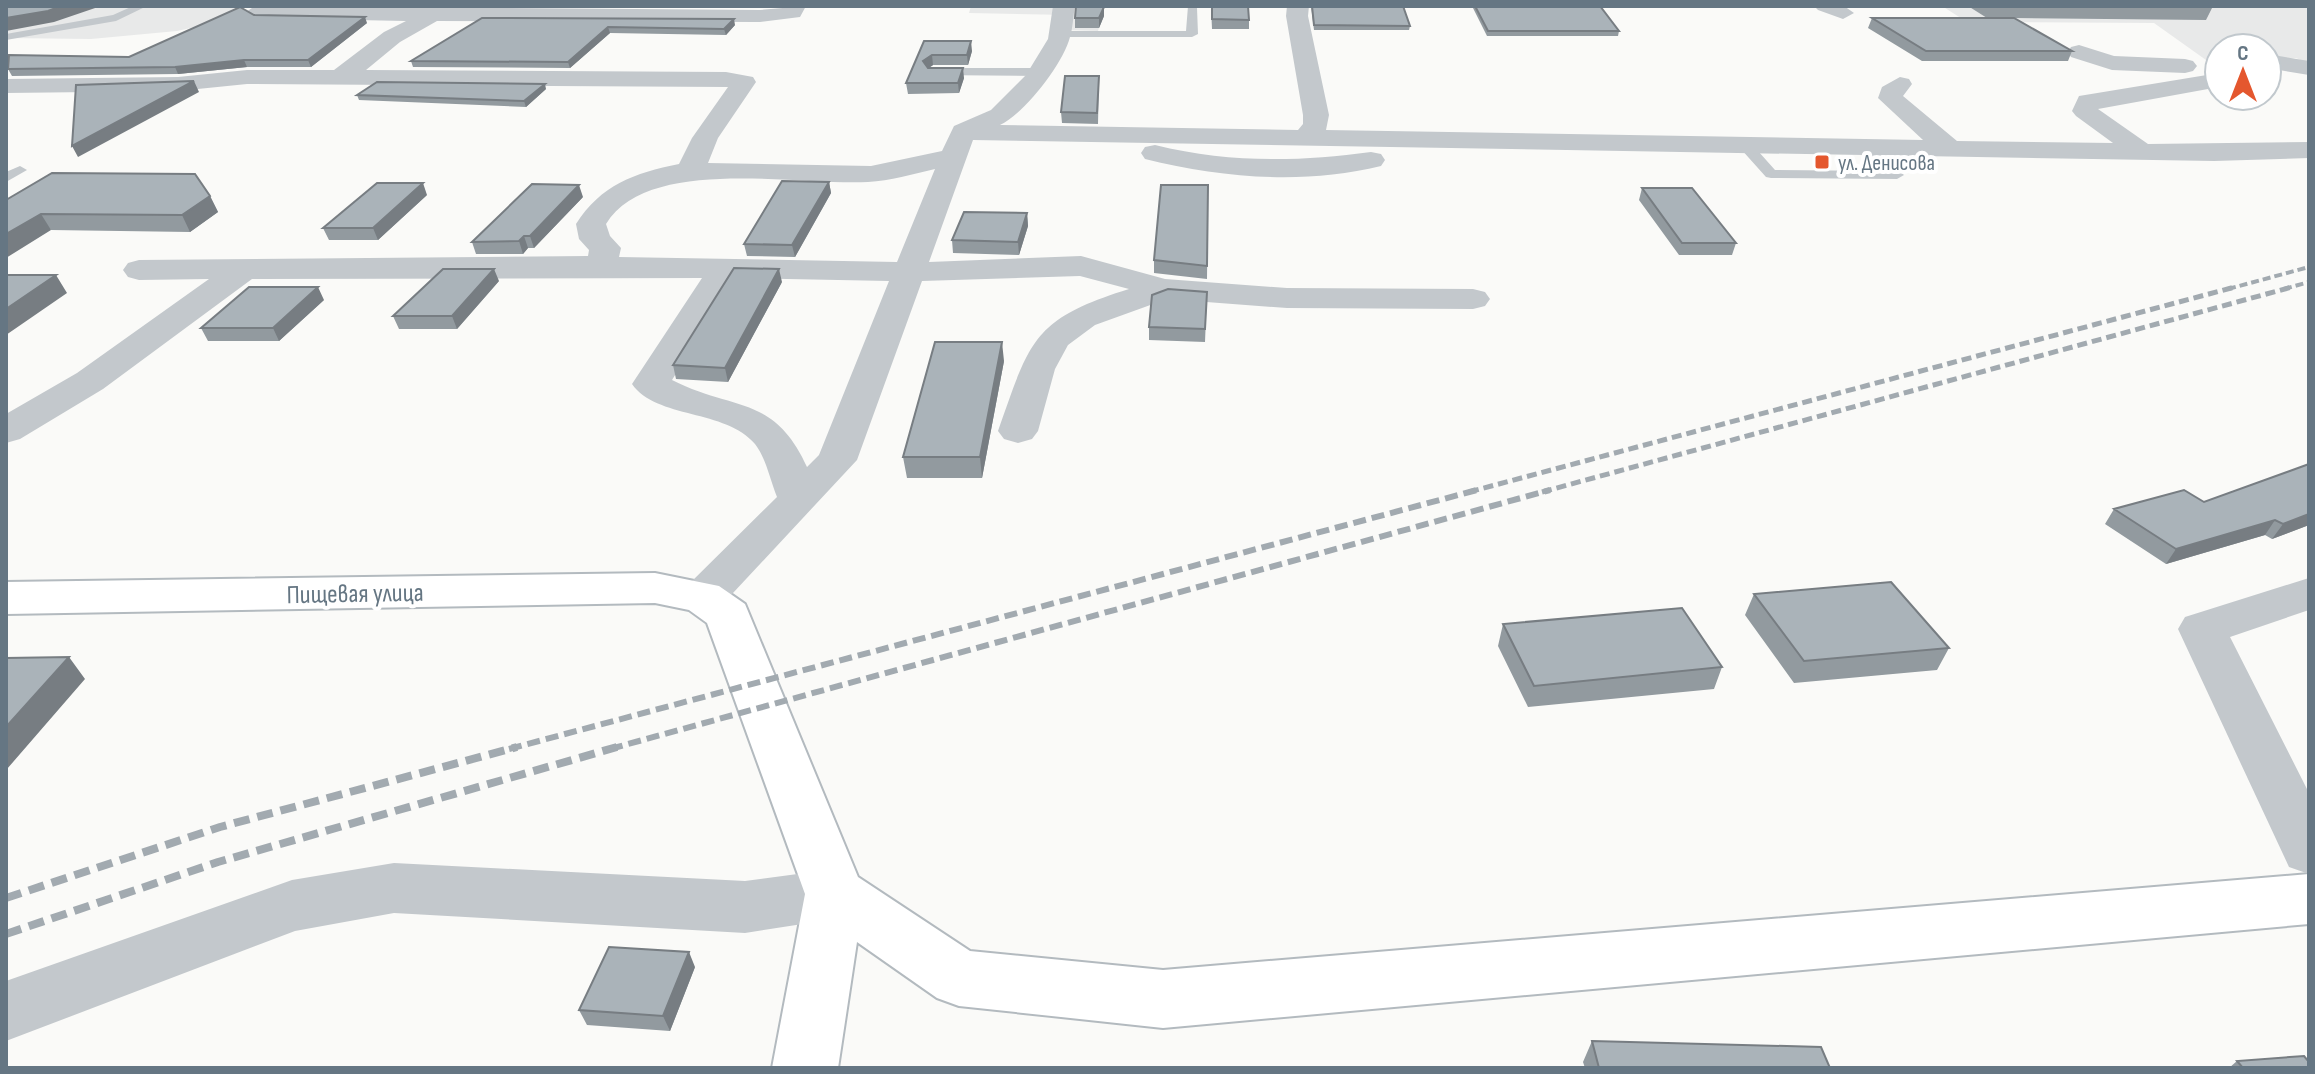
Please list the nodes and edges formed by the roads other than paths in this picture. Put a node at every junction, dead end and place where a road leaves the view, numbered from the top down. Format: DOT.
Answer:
graph roads {
  1 [pos="142,6"];
  2 [pos="795,6"];
  3 [pos="1064,6"];
  4 [pos="1298,6"];
  5 [pos="1192,8"];
  6 [pos="257,12"];
  7 [pos="433,15"];
  8 [pos="1060,34"];
  9 [pos="6,37"];
  10 [pos="2079,52"];
  11 [pos="2203,65"];
  12 [pos="2283,67"];
  13 [pos="933,72"];
  14 [pos="1039,72"];
  15 [pos="2308,76"];
  16 [pos="339,77"];
  17 [pos="2283,77"];
  18 [pos="2203,83"];
  19 [pos="1900,84"];
  20 [pos="6,86"];
  21 [pos="1104,134"];
  22 [pos="1306,137"];
  23 [pos="1492,140"];
  24 [pos="959,144"];
  25 [pos="1745,145"];
  26 [pos="1867,147"];
  27 [pos="1949,148"];
  28 [pos="2309,150"];
  29 [pos="2141,151"];
  30 [pos="20,170"];
  31 [pos="688,171"];
  32 [pos="871,174"];
  33 [pos="6,178"];
  34 [pos="933,211"];
  35 [pos="602,266"];
  36 [pos="725,268"];
  37 [pos="244,269"];
  38 [pos="139,270"];
  39 [pos="911,272"];
  40 [pos="1164,289"];
  41 [pos="1473,299"];
  42 [pos="6,431"];
  43 [pos="1018,431"];
  44 [pos="799,499"];
  45 [pos="2309,593"];
  46 [pos="703,597"];
  47 [pos="6,598"];
  48 [pos="2309,850"];
  49 [pos="835,894"];
  50 [pos="2309,899"];
  51 [pos="6,1011"];
  52 [pos="805,1068"];
  1 -- 9 [label="lane"];
  2 -- 7 [label="street"];
  3 -- 8 [label="street"];
  4 -- 22 [label="street"];
  5 -- 8 [label="lane"];
  6 -- 7 [label="street"];
  7 -- 16 [label="street"];
  8 -- 14 [label="street"];
  10 -- 11 [label="street"];
  12 -- 15 [label="street"];
  13 -- 14 [label="lane"];
  14 -- 24 [label="street"];
  15 -- 17 [label="street"];
  16 -- 20 [label="street"];
  16 -- 31 [label="street"];
  18 -- 29 [label="street"];
  19 -- 27 [label="street"];
  21 -- 22 [label="street"];
  21 -- 23 [label="street"];
  21 -- 24 [label="street"];
  22 -- 23 [label="street"];
  23 -- 25 [label="street"];
  24 -- 32 [label="street"];
  24 -- 34 [label="street"];
  25 -- 26 [label="street"];
  25 -- 26 [label="lane"];
  26 -- 27 [label="street"];
  27 -- 29 [label="street"];
  28 -- 29 [label="street"];
  30 -- 33 [label="lane"];
  31 -- 32 [label="street"];
  31 -- 35 [label="street"];
  32 -- 34 [label="street"];
  34 -- 39 [label="street"];
  35 -- 36 [label="street"];
  35 -- 37 [label="street"];
  36 -- 39 [label="street"];
  36 -- 44 [label="street"];
  37 -- 38 [label="street"];
  37 -- 42 [label="street"];
  39 -- 40 [label="street"];
  39 -- 44 [label="street"];
  40 -- 41 [label="street"];
  40 -- 43 [label="street"];
  44 -- 46 [label="street"];
  45 -- 48 [label="street"];
  46 -- 47 [label="main road, Пищевая улица"];
  46 -- 49 [label="main road"];
  49 -- 50 [label="main road"];
  49 -- 51 [label="street"];
  49 -- 52 [label="main road"];
}
